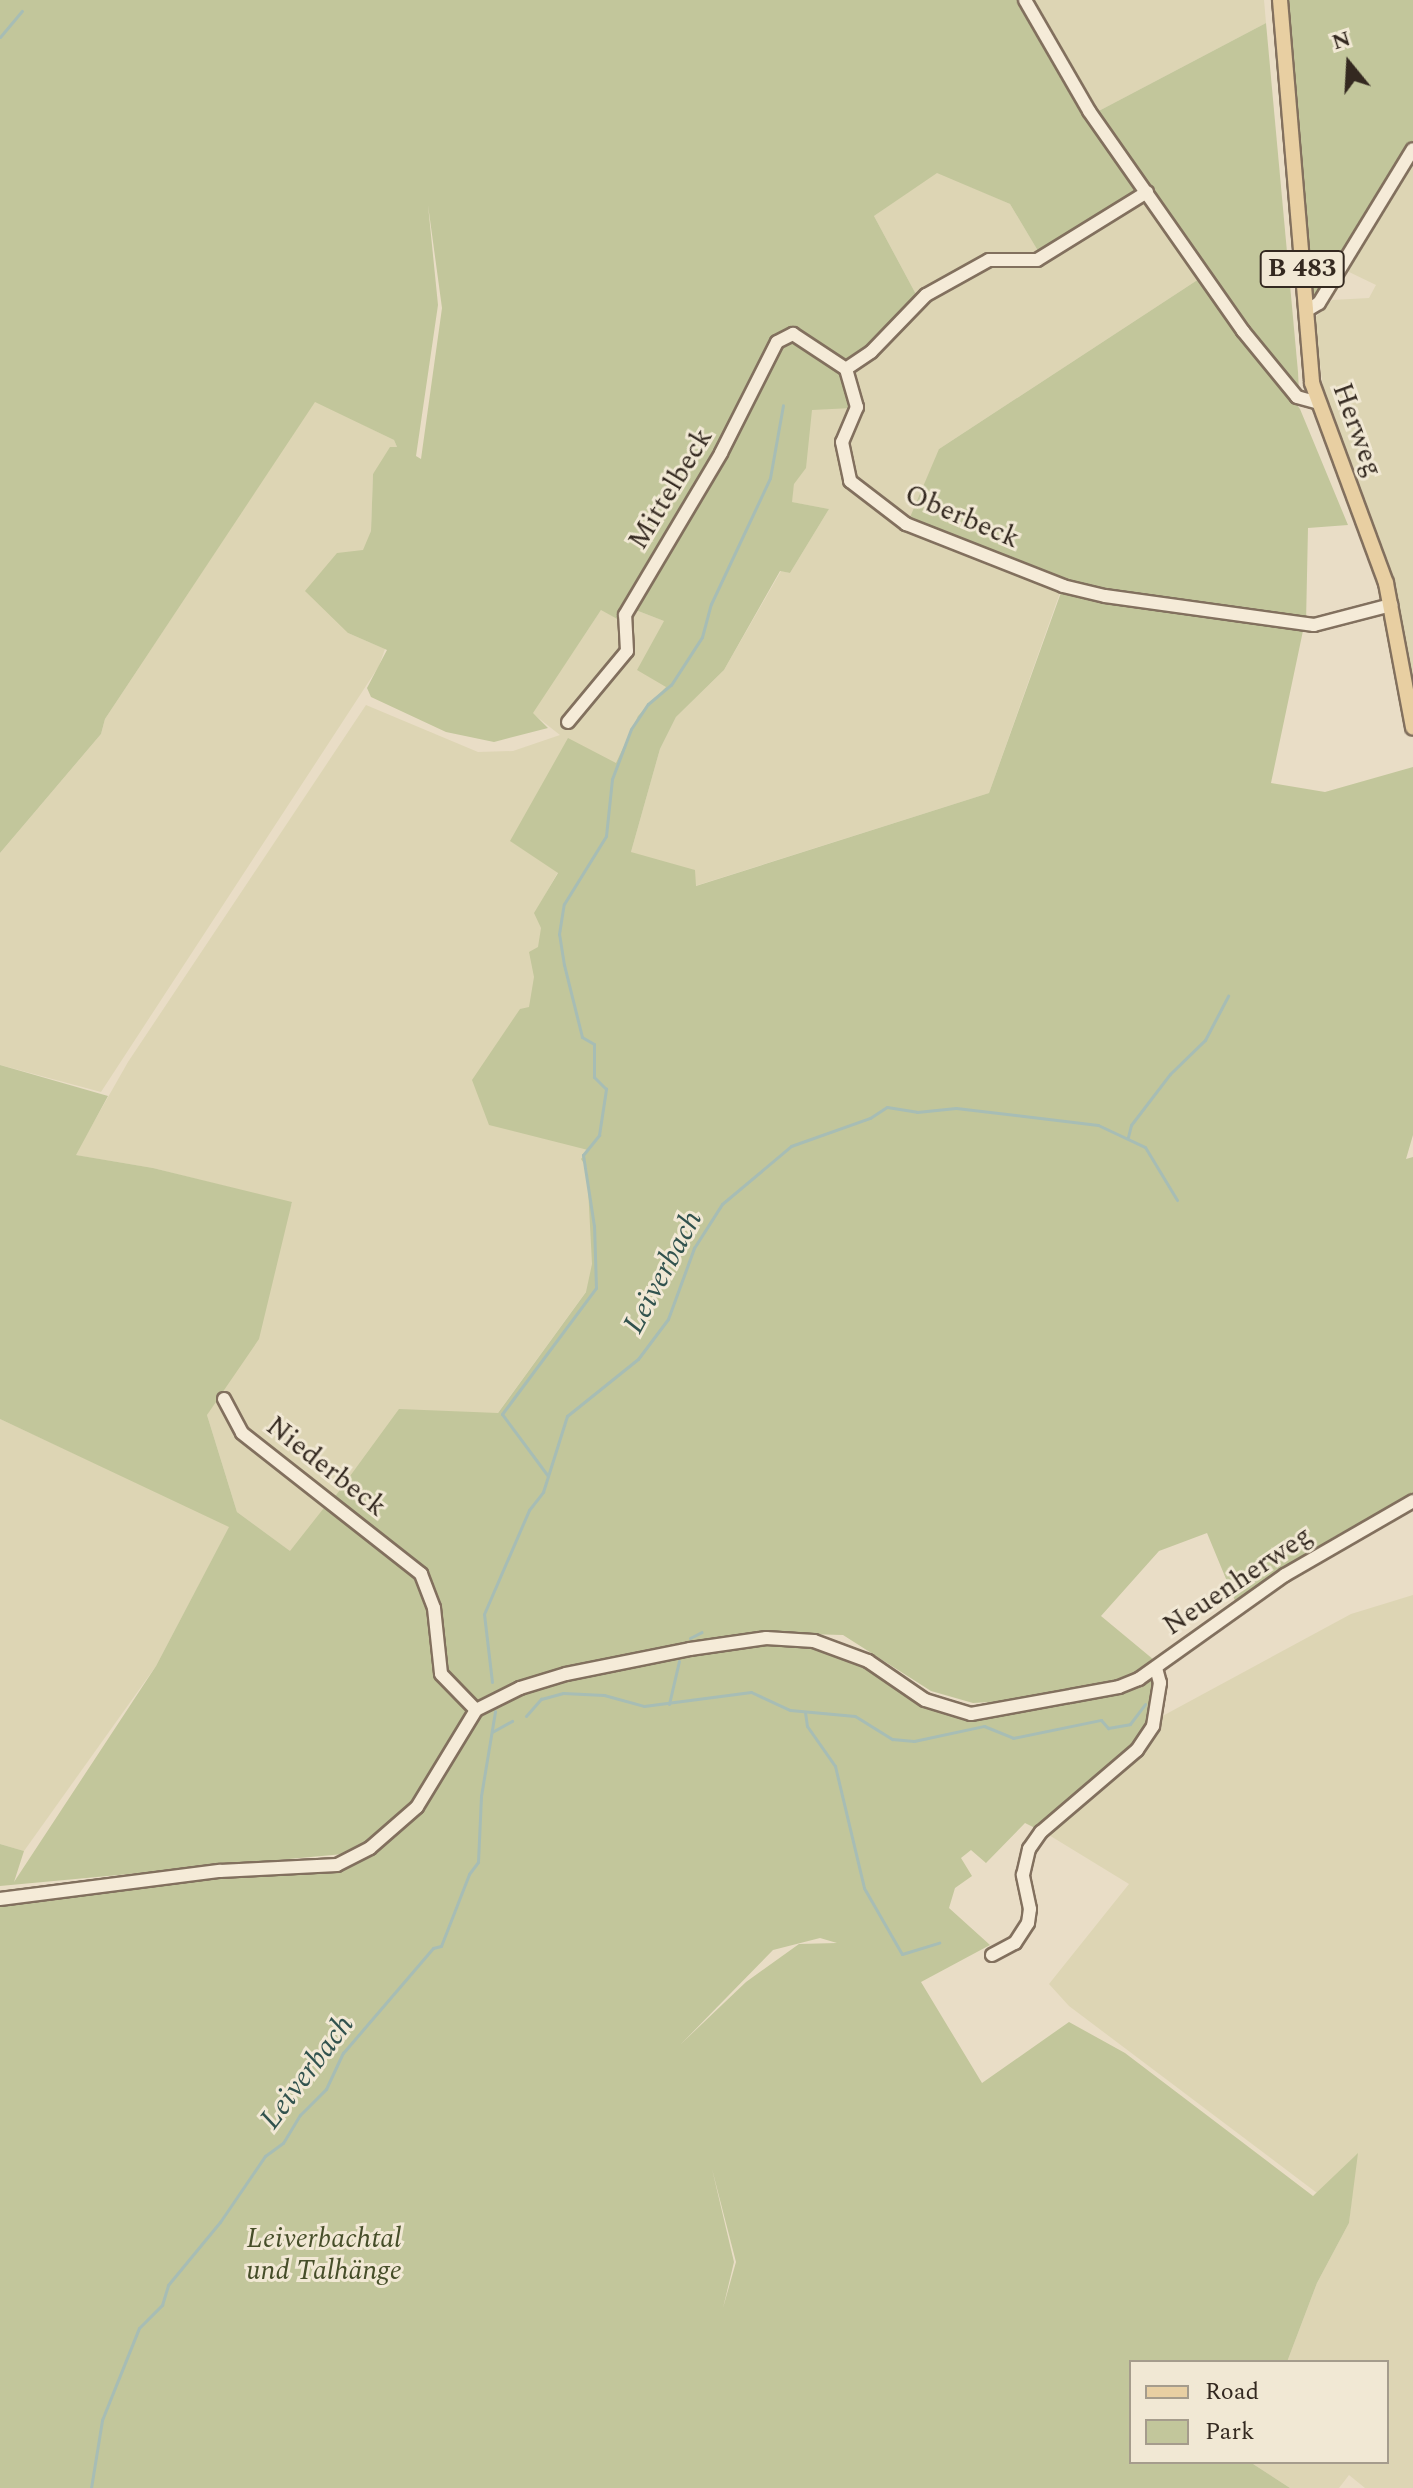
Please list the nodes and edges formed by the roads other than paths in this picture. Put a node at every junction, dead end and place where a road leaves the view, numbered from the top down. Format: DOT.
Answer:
graph roads {
  1 [pos="1025,0"];
  2 [pos="1280,0"];
  3 [pos="1413,149"];
  4 [pos="1147,192"];
  5 [pos="1306,311"];
  6 [pos="846,369"];
  7 [pos="1316,402"];
  8 [pos="1391,605"];
  9 [pos="568,722"];
  10 [pos="1413,727"];
  11 [pos="224,1399"];
  12 [pos="1413,1501"];
  13 [pos="1156,1668"];
  14 [pos="476,1710"];
  15 [pos="0,1899"];
  16 [pos="992,1955"];
  1 -- 4 [label="street"];
  2 -- 5 [label="main road, Herweg / B 483"];
  3 -- 5 [label="street"];
  4 -- 6 [label="street"];
  4 -- 7 [label="street"];
  5 -- 7 [label="main road, Herweg / B 483"];
  6 -- 8 [label="street, Oberbeck"];
  6 -- 9 [label="street, Mittelbeck"];
  7 -- 8 [label="main road, Herweg / B 483"];
  8 -- 10 [label="main road, Herweg / B 483"];
  11 -- 14 [label="street, Niederbeck"];
  12 -- 13 [label="street, Neuenherweg"];
  13 -- 14 [label="street"];
  13 -- 16 [label="street, Neuenherweg"];
  14 -- 15 [label="street"];
}
